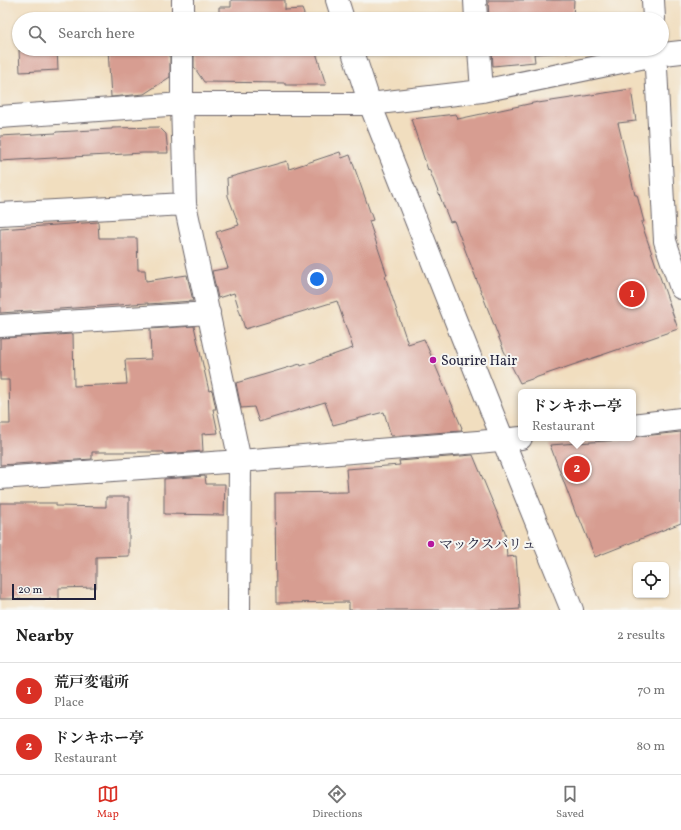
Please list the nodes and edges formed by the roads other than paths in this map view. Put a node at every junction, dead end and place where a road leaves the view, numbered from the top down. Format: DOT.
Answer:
graph roads {
  1 [pos="183,0"];
  2 [pos="337,0"];
  3 [pos="475,0"];
  4 [pos="653,0"];
  5 [pos="182,12"];
  6 [pos="341,12"];
  7 [pos="476,12"];
  8 [pos="654,12"];
  9 [pos="669,52"];
  10 [pos="681,52"];
  11 [pos="182,56"];
  12 [pos="354,56"];
  13 [pos="480,56"];
  14 [pos="637,56"];
  15 [pos="655,56"];
  16 [pos="482,91"];
  17 [pos="182,104"];
  18 [pos="370,104"];
  19 [pos="0,117"];
  20 [pos="185,204"];
  21 [pos="0,214"];
  22 [pos="681,288"];
  23 [pos="208,313"];
  24 [pos="0,326"];
  25 [pos="681,419"];
  26 [pos="636,425"];
  27 [pos="512,439"];
  28 [pos="240,461"];
  29 [pos="0,478"];
  30 [pos="239,610"];
  31 [pos="572,610"];
  1 -- 5 [label="street"];
  2 -- 6 [label="street"];
  3 -- 7 [label="street"];
  4 -- 8 [label="street"];
  9 -- 10 [label="street"];
  11 -- 17 [label="street"];
  12 -- 18 [label="street"];
  13 -- 16 [label="street"];
  14 -- 16 [label="street"];
  15 -- 22 [label="street"];
  16 -- 18 [label="street"];
  17 -- 18 [label="street"];
  17 -- 19 [label="street"];
  17 -- 20 [label="street"];
  18 -- 27 [label="street"];
  20 -- 21 [label="street"];
  20 -- 23 [label="street"];
  23 -- 24 [label="street"];
  23 -- 28 [label="street"];
  25 -- 26 [label="street"];
  27 -- 28 [label="street"];
  27 -- 31 [label="street"];
  28 -- 29 [label="street"];
  28 -- 30 [label="street"];
}
